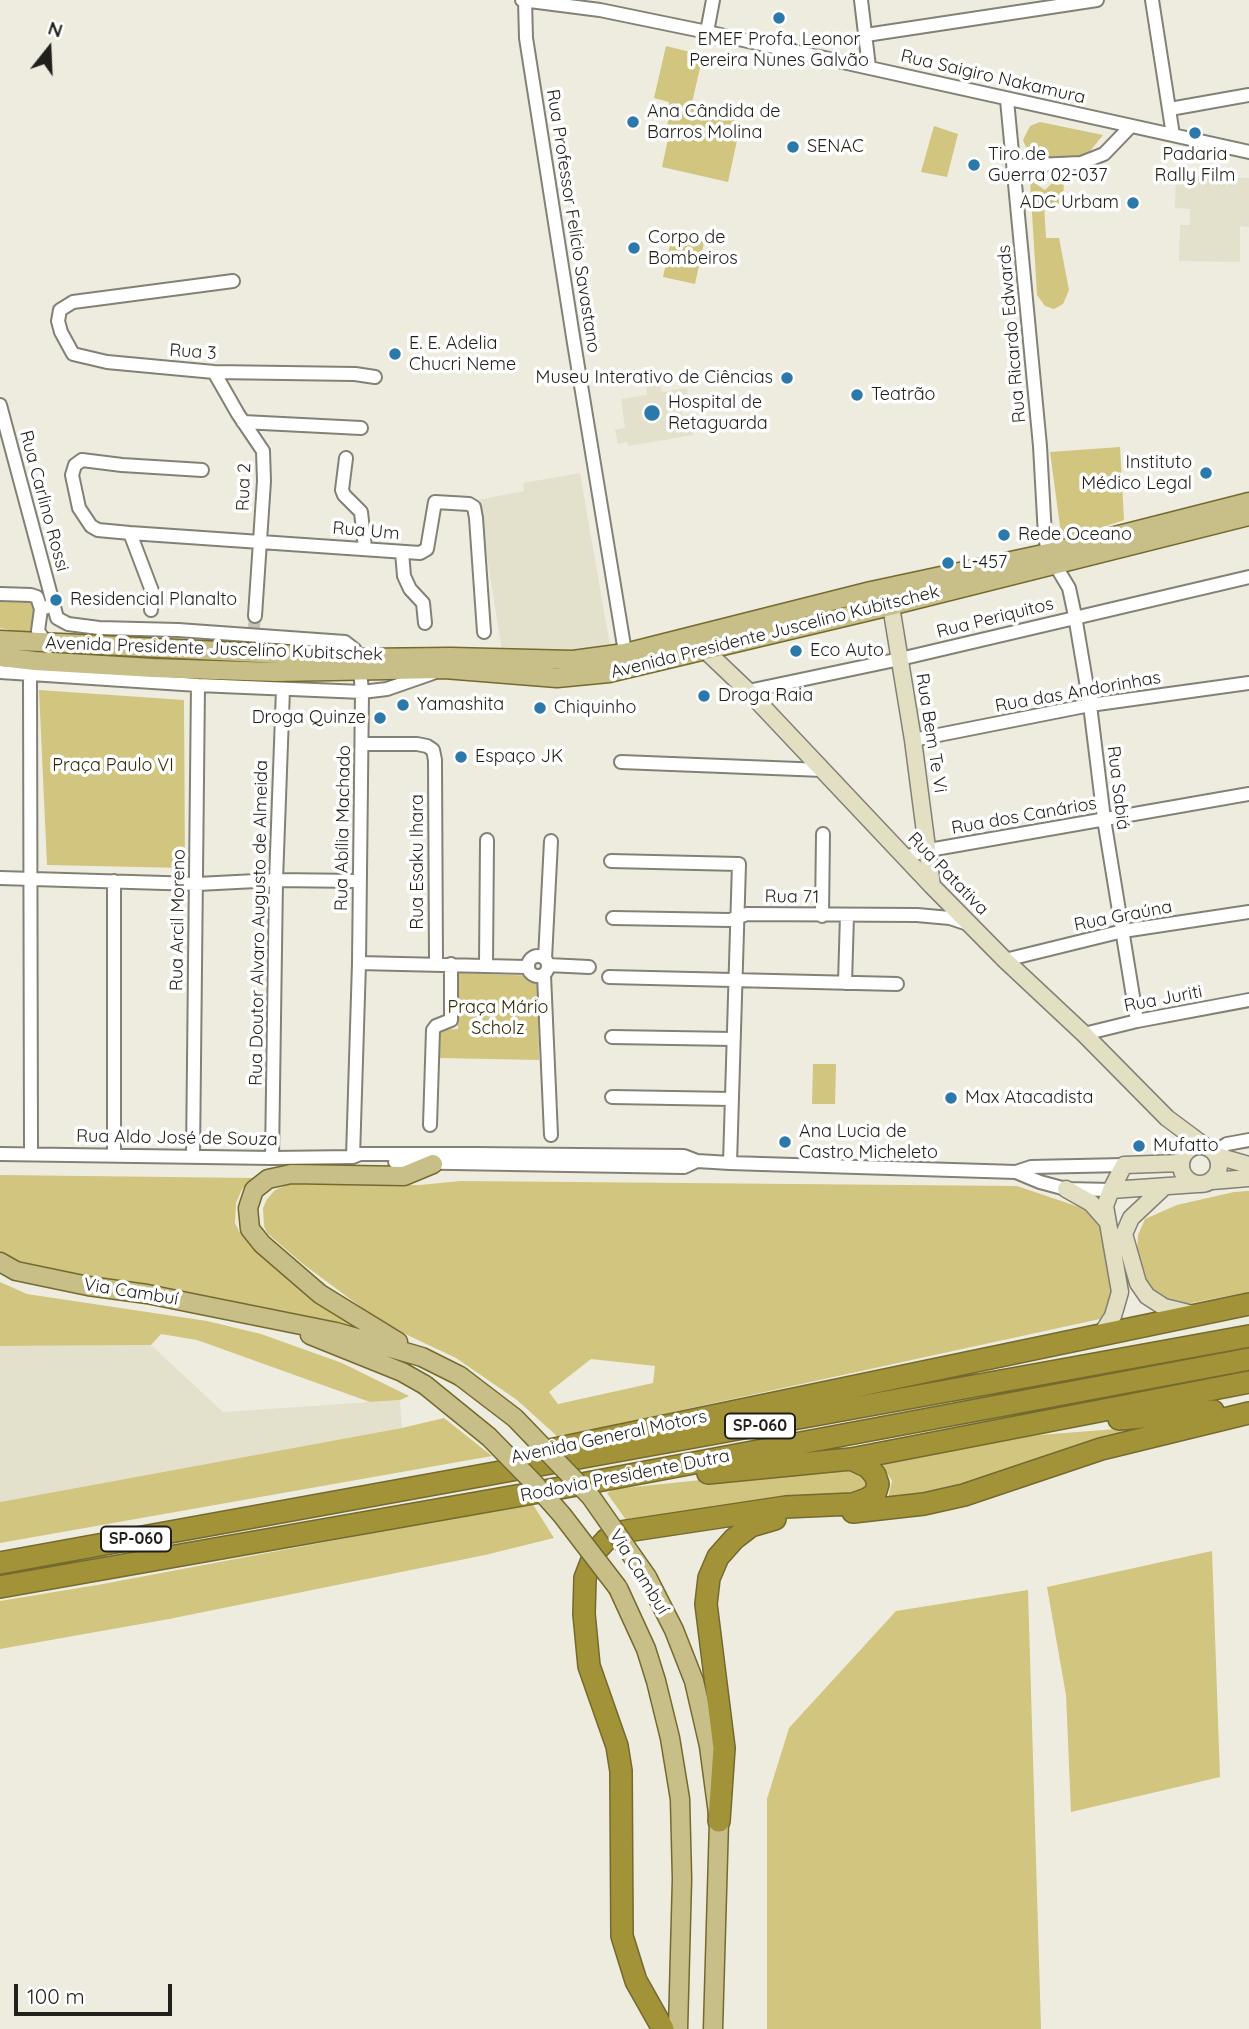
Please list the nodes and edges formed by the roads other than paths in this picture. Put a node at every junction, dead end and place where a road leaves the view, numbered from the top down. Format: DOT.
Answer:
graph roads {
  1 [pos="524,0"];
  2 [pos="713,0"];
  3 [pos="861,0"];
  4 [pos="1097,0"];
  5 [pos="1152,0"];
  6 [pos="600,5"];
  7 [pos="707,32"];
  8 [pos="866,35"];
  9 [pos="869,67"];
  10 [pos="1249,95"];
  11 [pos="1007,100"];
  12 [pos="1170,108"];
  13 [pos="1131,126"];
  14 [pos="1173,135"];
  15 [pos="1249,152"];
  16 [pos="1014,166"];
  17 [pos="233,281"];
  18 [pos="214,372"];
  19 [pos="375,377"];
  20 [pos="0,405"];
  21 [pos="243,422"];
  22 [pos="361,428"];
  23 [pos="346,458"];
  24 [pos="202,470"];
  25 [pos="1249,502"];
  26 [pos="1249,516"];
  27 [pos="130,533"];
  28 [pos="259,541"];
  29 [pos="365,548"];
  30 [pos="402,552"];
  31 [pos="1052,558"];
  32 [pos="1249,577"];
  33 [pos="887,587"];
  34 [pos="0,594"];
  35 [pos="892,605"];
  36 [pos="47,607"];
  37 [pos="150,610"];
  38 [pos="1075,616"];
  39 [pos="425,623"];
  40 [pos="255,627"];
  41 [pos="178,630"];
  42 [pos="484,632"];
  43 [pos="0,640"];
  44 [pos="48,643"];
  45 [pos="154,648"];
  46 [pos="706,651"];
  47 [pos="0,657"];
  48 [pos="900,659"];
  49 [pos="627,661"];
  50 [pos="359,664"];
  51 [pos="56,668"];
  52 [pos="444,669"];
  53 [pos="0,672"];
  54 [pos="30,673"];
  55 [pos="154,675"];
  56 [pos="1249,683"];
  57 [pos="198,685"];
  58 [pos="283,689"];
  59 [pos="748,691"];
  60 [pos="362,692"];
  61 [pos="1090,705"];
  62 [pos="913,740"];
  63 [pos="362,744"];
  64 [pos="621,762"];
  65 [pos="822,770"];
  66 [pos="1249,794"];
  67 [pos="1104,819"];
  68 [pos="823,834"];
  69 [pos="487,840"];
  70 [pos="551,841"];
  71 [pos="929,850"];
  72 [pos="905,857"];
  73 [pos="611,861"];
  74 [pos="0,878"];
  75 [pos="30,880"];
  76 [pos="276,880"];
  77 [pos="114,881"];
  78 [pos="359,881"];
  79 [pos="197,884"];
  80 [pos="938,892"];
  81 [pos="1249,912"];
  82 [pos="738,915"];
  83 [pos="847,915"];
  84 [pos="917,915"];
  85 [pos="822,916"];
  86 [pos="613,918"];
  87 [pos="971,925"];
  88 [pos="1122,931"];
  89 [pos="1005,960"];
  90 [pos="359,963"];
  91 [pos="436,963"];
  92 [pos="451,964"];
  93 [pos="486,965"];
  94 [pos="546,966"];
  95 [pos="589,967"];
  96 [pos="609,977"];
  97 [pos="735,980"];
  98 [pos="845,983"];
  99 [pos="897,984"];
  100 [pos="1249,1000"];
  101 [pos="1137,1021"];
  102 [pos="1084,1034"];
  103 [pos="612,1037"];
  104 [pos="733,1039"];
  105 [pos="612,1097"];
  106 [pos="732,1099"];
  107 [pos="1167,1118"];
  108 [pos="430,1125"];
  109 [pos="551,1135"];
  110 [pos="1249,1139"];
  111 [pos="1213,1151"];
  112 [pos="0,1154"];
  113 [pos="31,1154"];
  114 [pos="114,1155"];
  115 [pos="193,1156"];
  116 [pos="353,1157"];
  117 [pos="272,1158"];
  118 [pos="1182,1160"];
  119 [pos="697,1161"];
  120 [pos="730,1163"];
  121 [pos="433,1164"];
  122 [pos="1124,1165"];
  123 [pos="1249,1165"];
  124 [pos="1016,1172"];
  125 [pos="1249,1178"];
  126 [pos="1204,1182"];
  127 [pos="1164,1187"];
  128 [pos="1066,1189"];
  129 [pos="1111,1190"];
  130 [pos="1106,1220"];
  131 [pos="0,1262"];
  132 [pos="1249,1304"];
  133 [pos="1195,1314"];
  134 [pos="264,1318"];
  135 [pos="1101,1335"];
  136 [pos="1249,1336"];
  137 [pos="422,1357"];
  138 [pos="1249,1359"];
  139 [pos="1249,1382"];
  140 [pos="1249,1408"];
  141 [pos="1249,1413"];
  142 [pos="999,1430"];
  143 [pos="851,1459"];
  144 [pos="539,1492"];
  145 [pos="271,1514"];
  146 [pos="0,1563"];
  147 [pos="0,1587"];
  148 [pos="719,1821"];
  149 [pos="663,2029"];
  150 [pos="678,2029"];
  151 [pos="713,2029"];
  1 -- 6 [label="street, Rua Saigiro Nakamura"];
  1 -- 49 [label="street, Rua Professor Felício Savastano"];
  2 -- 7 [label="street"];
  3 -- 8 [label="street"];
  4 -- 8 [label="street"];
  5 -- 12 [label="street"];
  6 -- 7 [label="street, Rua Saigiro Nakamura"];
  7 -- 9 [label="street, Rua Saigiro Nakamura"];
  8 -- 9 [label="street"];
  9 -- 11 [label="street, Rua Saigiro Nakamura"];
  10 -- 12 [label="street"];
  11 -- 13 [label="street, Rua Saigiro Nakamura"];
  11 -- 16 [label="street, Rua Ricardo Edwards"];
  12 -- 14 [label="street"];
  13 -- 14 [label="street, Rua Saigiro Nakamura"];
  13 -- 16 [label="street"];
  14 -- 15 [label="street, Rua Saigiro Nakamura"];
  16 -- 31 [label="street, Rua Ricardo Edwards"];
  17 -- 18 [label="street, Rua 3"];
  18 -- 19 [label="street, Rua 3"];
  18 -- 21 [label="street, Rua 2"];
  20 -- 36 [label="street, Rua Carlino Rossi"];
  21 -- 22 [label="street"];
  21 -- 28 [label="street, Rua 2"];
  23 -- 29 [label="street"];
  24 -- 27 [label="street, Rua Um"];
  25 -- 31 [label="main road, Avenida Presidente Juscelino Kubitschek"];
  26 -- 31 [label="main road, Avenida Presidente Juscelino Kubitschek"];
  27 -- 28 [label="street, Rua Um"];
  27 -- 37 [label="street"];
  28 -- 29 [label="street, Rua Um"];
  28 -- 40 [label="street, Rua 2"];
  29 -- 30 [label="street, Rua Um"];
  30 -- 39 [label="street"];
  30 -- 42 [label="street, Rua Um"];
  31 -- 33 [label="main road, Avenida Presidente Juscelino Kubitschek"];
  31 -- 35 [label="main road, Avenida Presidente Juscelino Kubitschek"];
  31 -- 38 [label="street, Rua Sabiá"];
  32 -- 38 [label="street, Rua Periquitos"];
  33 -- 35 [label="main road, Rua Bem Te Vi"];
  33 -- 49 [label="main road, Avenida Presidente Juscelino Kubitschek"];
  34 -- 36 [label="street"];
  35 -- 46 [label="main road, Avenida Presidente Juscelino Kubitschek"];
  35 -- 48 [label="main road, Rua Bem Te Vi"];
  36 -- 41 [label="street"];
  36 -- 44 [label="street, Rua Carlino Rossi"];
  38 -- 48 [label="street, Rua Periquitos"];
  38 -- 61 [label="street, Rua Sabiá"];
  40 -- 41 [label="street"];
  40 -- 50 [label="street"];
  41 -- 45 [label="street"];
  43 -- 44 [label="main road, Avenida Presidente Juscelino Kubitschek"];
  44 -- 45 [label="main road, Avenida Presidente Juscelino Kubitschek"];
  44 -- 51 [label="street, Rua Carlino Rossi"];
  45 -- 50 [label="main road, Avenida Presidente Juscelino Kubitschek"];
  45 -- 55 [label="street"];
  46 -- 49 [label="main road, Avenida Presidente Juscelino Kubitschek"];
  46 -- 59 [label="main road, Rua Patativa"];
  47 -- 51 [label="main road, Avenida Presidente Juscelino Kubitschek"];
  48 -- 59 [label="street, Rua Periquitos"];
  48 -- 62 [label="main road, Rua Bem Te Vi"];
  49 -- 50 [label="main road, Avenida Presidente Juscelino Kubitschek"];
  49 -- 52 [label="main road, Avenida Presidente Juscelino Kubitschek"];
  50 -- 52 [label="main road, Avenida Presidente Juscelino Kubitschek"];
  50 -- 55 [label="main road, Avenida Presidente Juscelino Kubitschek"];
  50 -- 60 [label="street, Rua Abília Machado"];
  51 -- 54 [label="street"];
  51 -- 55 [label="main road, Avenida Presidente Juscelino Kubitschek"];
  52 -- 60 [label="street"];
  53 -- 54 [label="street"];
  54 -- 75 [label="street"];
  55 -- 57 [label="street"];
  56 -- 61 [label="street, Rua das Andorinhas"];
  57 -- 58 [label="street"];
  57 -- 79 [label="street, Rua Arcil Moreno"];
  58 -- 60 [label="street"];
  58 -- 76 [label="street, Rua Doutor Alvaro Augusto de Almeida"];
  59 -- 65 [label="main road, Rua Patativa"];
  60 -- 63 [label="street, Rua Abília Machado"];
  61 -- 62 [label="street, Rua das Andorinhas"];
  61 -- 67 [label="street, Rua Sabiá"];
  62 -- 71 [label="main road, Rua Bem Te Vi"];
  63 -- 78 [label="street, Rua Abília Machado"];
  63 -- 91 [label="street, Rua Esaku Ihara"];
  64 -- 65 [label="street"];
  65 -- 72 [label="main road, Rua Patativa"];
  66 -- 67 [label="street, Rua dos Canários"];
  67 -- 71 [label="street, Rua dos Canários"];
  67 -- 88 [label="street, Rua Sabiá"];
  68 -- 85 [label="street"];
  69 -- 93 [label="street"];
  70 -- 94 [label="street"];
  71 -- 72 [label="street, Rua dos Canários"];
  71 -- 80 [label="main road, Rua Bem Te Vi"];
  72 -- 80 [label="main road, Rua Patativa"];
  73 -- 82 [label="street"];
  74 -- 75 [label="street"];
  75 -- 77 [label="street"];
  75 -- 113 [label="street"];
  76 -- 78 [label="street"];
  76 -- 79 [label="street"];
  76 -- 117 [label="street, Rua Doutor Alvaro Augusto de Almeida"];
  77 -- 79 [label="street"];
  77 -- 114 [label="street"];
  78 -- 90 [label="street, Rua Abília Machado"];
  79 -- 115 [label="street, Rua Arcil Moreno"];
  80 -- 84 [label="street"];
  80 -- 87 [label="main road, Rua Patativa"];
  81 -- 88 [label="street, Rua Graúna"];
  82 -- 85 [label="street, Rua 71"];
  82 -- 86 [label="street, Rua 71"];
  82 -- 97 [label="street"];
  83 -- 84 [label="street, Rua 71"];
  83 -- 85 [label="street, Rua 71"];
  83 -- 98 [label="street"];
  84 -- 87 [label="street, Rua 71"];
  87 -- 89 [label="main road, Rua Patativa"];
  88 -- 89 [label="street, Rua Graúna"];
  88 -- 101 [label="street, Rua Sabiá"];
  89 -- 102 [label="main road, Rua Patativa"];
  90 -- 91 [label="street"];
  90 -- 116 [label="street, Rua Abília Machado"];
  91 -- 92 [label="street"];
  92 -- 93 [label="street"];
  92 -- 108 [label="street"];
  93 -- 94 [label="street"];
  94 -- 95 [label="street"];
  94 -- 109 [label="street"];
  96 -- 97 [label="street"];
  97 -- 98 [label="street"];
  97 -- 104 [label="street"];
  98 -- 99 [label="street"];
  100 -- 101 [label="street, Rua Juriti"];
  101 -- 102 [label="street, Rua Juriti"];
  102 -- 107 [label="main road, Rua Patativa"];
  103 -- 104 [label="street"];
  104 -- 106 [label="street"];
  105 -- 106 [label="street"];
  106 -- 120 [label="street"];
  107 -- 111 [label="main road, Rua Patativa"];
  107 -- 118 [label="main road, Rua Patativa"];
  110 -- 111 [label="street"];
  111 -- 118 [label="main road"];
  111 -- 123 [label="main road"];
  111 -- 126 [label="main road"];
  112 -- 113 [label="street, Rua Aldo José de Souza"];
  113 -- 114 [label="street, Rua Aldo José de Souza"];
  114 -- 115 [label="street, Rua Aldo José de Souza"];
  115 -- 117 [label="street, Rua Aldo José de Souza"];
  116 -- 117 [label="street, Rua Aldo José de Souza"];
  116 -- 119 [label="street, Rua Aldo José de Souza"];
  116 -- 121 [label="street, Rua Aldo José de Souza"];
  118 -- 122 [label="main road"];
  118 -- 126 [label="main road"];
  119 -- 120 [label="street, Rua Aldo José de Souza"];
  119 -- 121 [label="street, Rua Aldo José de Souza"];
  120 -- 124 [label="street, Rua Aldo José de Souza"];
  121 -- 137 [label="main road"];
  122 -- 124 [label="street, Rua Aldo José de Souza"];
  122 -- 129 [label="main road"];
  124 -- 128 [label="street, Rua Aldo José de Souza"];
  125 -- 126 [label="main road"];
  126 -- 127 [label="main road"];
  127 -- 129 [label="main road"];
  127 -- 133 [label="main road"];
  128 -- 129 [label="street, Rua Aldo José de Souza"];
  128 -- 130 [label="main road"];
  129 -- 130 [label="main road"];
  130 -- 135 [label="main road"];
  131 -- 134 [label="main road, Via Cambuí"];
  132 -- 133 [label="highway, Avenida General Motors"];
  133 -- 135 [label="highway, Avenida General Motors"];
  134 -- 137 [label="main road, Via Cambuí"];
  134 -- 150 [label="main road, Via Cambuí, bridge"];
  135 -- 145 [label="highway, Avenida General Motors"];
  136 -- 145 [label="highway, Rodovia Presidente Dutra / SP-060"];
  137 -- 148 [label="main road, Via Cambuí, bridge"];
  138 -- 144 [label="highway, Rodovia Presidente Dutra / SP-060"];
  139 -- 142 [label="highway"];
  140 -- 142 [label="highway"];
  141 -- 148 [label="highway"];
  142 -- 143 [label="highway"];
  143 -- 144 [label="highway"];
  143 -- 149 [label="highway"];
  144 -- 147 [label="highway, Rodovia Presidente Dutra / SP-060"];
  145 -- 146 [label="highway, Rodovia Presidente Dutra / SP-060"];
  148 -- 151 [label="main road, Via Cambuí"];
}
